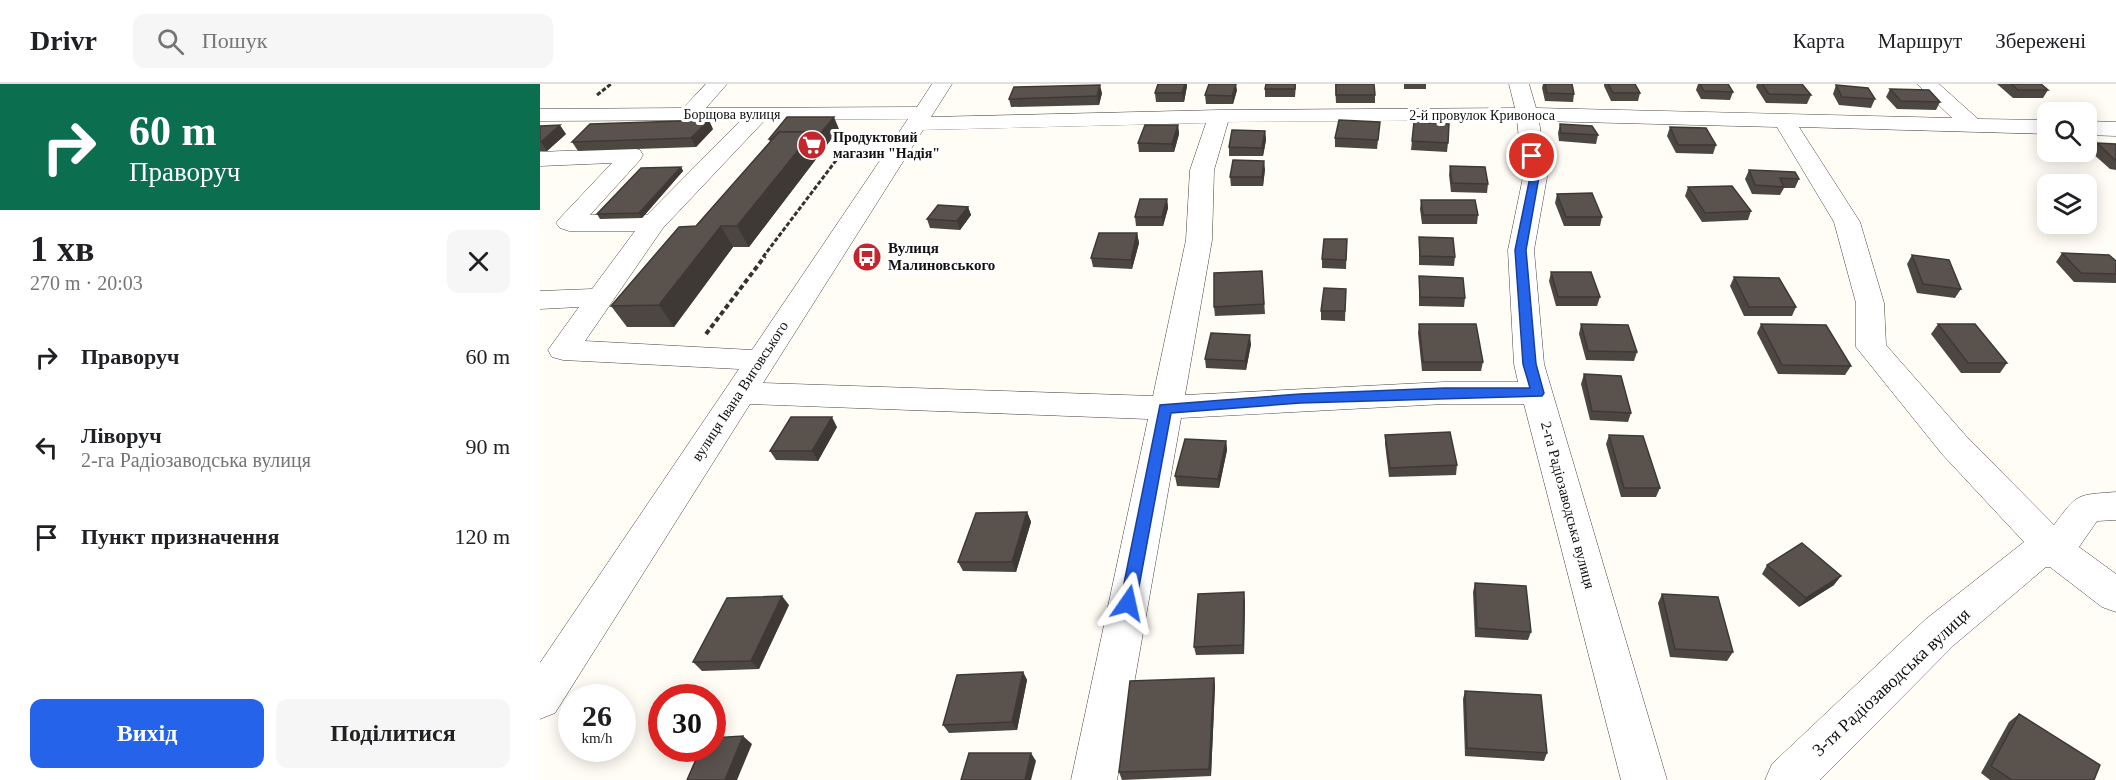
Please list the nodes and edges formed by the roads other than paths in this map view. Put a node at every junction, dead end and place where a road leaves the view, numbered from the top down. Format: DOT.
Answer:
graph roads {
  1 [pos="717,84"];
  2 [pos="942,84"];
  3 [pos="1927,84"];
  4 [pos="1523,99"];
  5 [pos="690,114"];
  6 [pos="759,114"];
  7 [pos="540,115"];
  8 [pos="1218,116"];
  9 [pos="920,118"];
  10 [pos="1784,120"];
  11 [pos="1972,125"];
  12 [pos="2037,127"];
  13 [pos="2097,128"];
  14 [pos="2116,129"];
  15 [pos="540,159"];
  16 [pos="654,223"];
  17 [pos="601,297"];
  18 [pos="540,300"];
  19 [pos="760,360"];
  20 [pos="739,393"];
  21 [pos="1538,393"];
  22 [pos="1165,408"];
  23 [pos="2116,506"];
  24 [pos="2056,551"];
  25 [pos="2116,595"];
  26 [pos="540,699"];
  27 [pos="1094,780"];
  28 [pos="1644,780"];
  29 [pos="1788,780"];
  1 -- 5 [label="street"];
  2 -- 9 [label="street, вулиця Івана Виговського"];
  3 -- 11 [label="street"];
  4 -- 8 [label="street, 2-й провулок Кривоноса"];
  4 -- 10 [label="street, 2-й провулок Кривоноса"];
  4 -- 21 [label="street, 2-га Радіозаводська вулиця"];
  5 -- 6 [label="street, Борщова вулиця"];
  5 -- 7 [label="street, Борщова вулиця"];
  6 -- 9 [label="street, Борщова вулиця"];
  6 -- 16 [label="street"];
  8 -- 9 [label="street, 2-й провулок Кривоноса"];
  8 -- 22 [label="street"];
  9 -- 19 [label="street, вулиця Івана Виговського"];
  10 -- 11 [label="street, 2-й провулок Кривоноса"];
  10 -- 24 [label="street"];
  11 -- 12 [label="street, 2-й провулок Кривоноса"];
  13 -- 14 [label="street"];
  15 -- 16 [label="street"];
  16 -- 17 [label="street"];
  17 -- 18 [label="street"];
  17 -- 19 [label="street"];
  19 -- 20 [label="street, вулиця Івана Виговського"];
  20 -- 22 [label="street"];
  20 -- 26 [label="street, вулиця Івана Виговського"];
  21 -- 22 [label="street"];
  21 -- 28 [label="street, 2-га Радіозаводська вулиця"];
  22 -- 27 [label="street"];
  23 -- 24 [label="street"];
  24 -- 25 [label="street"];
  24 -- 29 [label="street, 3-тя Радіозаводська вулиця"];
}
